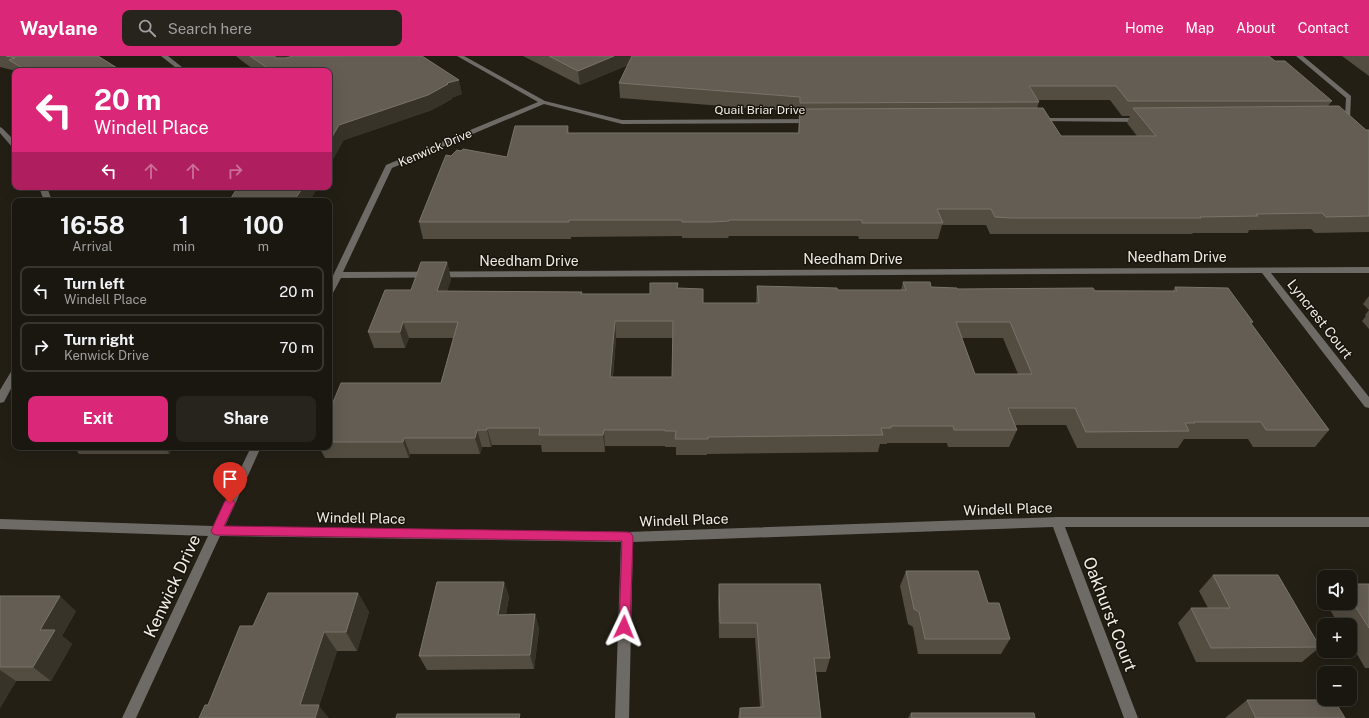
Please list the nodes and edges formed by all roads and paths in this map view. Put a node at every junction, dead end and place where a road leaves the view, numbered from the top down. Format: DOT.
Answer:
graph roads {
  1 [pos="164,56"];
  2 [pos="460,56"];
  3 [pos="1299,56"];
  4 [pos="180,68"];
  5 [pos="543,102"];
  6 [pos="1332,119"];
  7 [pos="1029,120"];
  8 [pos="1149,120"];
  9 [pos="822,121"];
  10 [pos="0,129"];
  11 [pos="12,142"];
  12 [pos="1264,270"];
  13 [pos="1369,270"];
  14 [pos="338,275"];
  15 [pos="332,287"];
  16 [pos="12,377"];
  17 [pos="0,399"];
  18 [pos="1369,404"];
  19 [pos="255,450"];
  20 [pos="1057,522"];
  21 [pos="1369,522"];
  22 [pos="0,524"];
  23 [pos="216,531"];
  24 [pos="627,537"];
  25 [pos="129,718"];
  26 [pos="622,718"];
  27 [pos="1131,718"];
  1 -- 4 [label="street"];
  2 -- 5 [label="street, Quail Briar Drive"];
  3 -- 6 [label="street"];
  5 -- 9 [label="street, Quail Briar Drive"];
  5 -- 14 [label="street, Kenwick Drive"];
  7 -- 8 [label="street"];
  10 -- 11 [label="street"];
  12 -- 13 [label="street, Needham Drive"];
  12 -- 14 [label="street, Needham Drive"];
  12 -- 18 [label="street, Lyncrest Court"];
  14 -- 15 [label="street, Kenwick Drive"];
  16 -- 17 [label="street"];
  19 -- 23 [label="street, Kenwick Drive"];
  20 -- 21 [label="street, Windell Place"];
  20 -- 24 [label="street, Windell Place"];
  20 -- 27 [label="street, Oakhurst Court"];
  22 -- 23 [label="street, Windell Place"];
  23 -- 24 [label="street, Windell Place"];
  23 -- 25 [label="street, Kenwick Drive"];
  24 -- 26 [label="street"];
}
